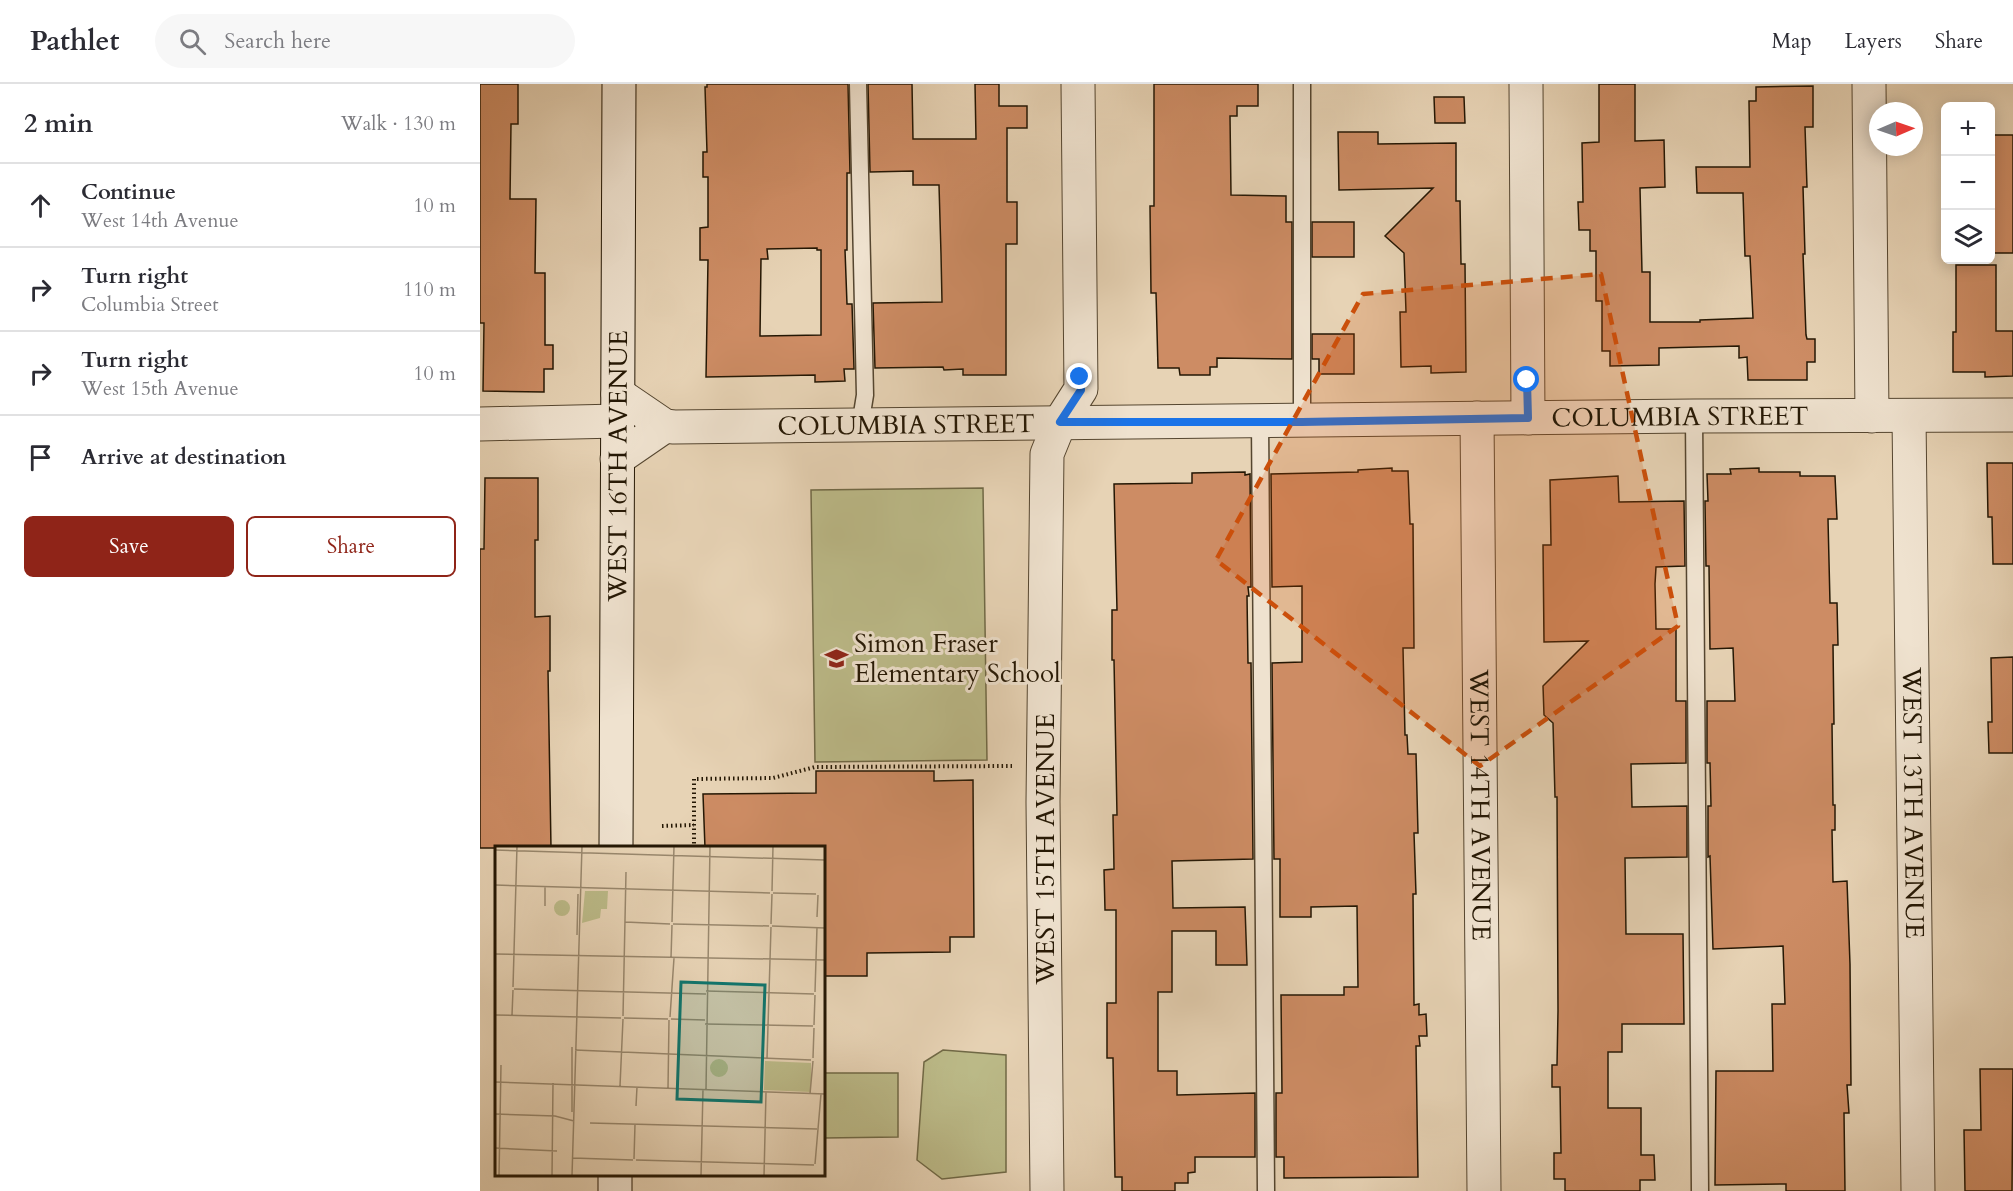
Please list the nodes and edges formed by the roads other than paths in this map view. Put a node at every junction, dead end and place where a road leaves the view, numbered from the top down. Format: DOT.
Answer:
graph roads {
  1 [pos="620,84"];
  2 [pos="858,84"];
  3 [pos="1078,84"];
  4 [pos="1302,84"];
  5 [pos="1526,84"];
  6 [pos="1869,84"];
  7 [pos="618,408"];
  8 [pos="2013,415"];
  9 [pos="1694,416"];
  10 [pos="1872,416"];
  11 [pos="1909,416"];
  12 [pos="1477,418"];
  13 [pos="1528,418"];
  14 [pos="1260,421"];
  15 [pos="1060,422"];
  16 [pos="1302,422"];
  17 [pos="480,424"];
  18 [pos="665,426"];
  19 [pos="860,426"];
  20 [pos="617,459"];
  21 [pos="616,846"];
  22 [pos="1047,1191"];
  23 [pos="1266,1191"];
  24 [pos="1484,1191"];
  25 [pos="1700,1191"];
  26 [pos="1918,1191"];
  1 -- 7 [label="street, WEST 16TH AVENUE"];
  2 -- 19 [label="lane"];
  3 -- 15 [label="street, WEST 15TH AVENUE"];
  4 -- 16 [label="lane"];
  5 -- 13 [label="street"];
  6 -- 10 [label="street"];
  7 -- 17 [label="street"];
  7 -- 18 [label="street"];
  7 -- 20 [label="street, WEST 16TH AVENUE"];
  8 -- 11 [label="street, COLUMBIA STREET"];
  9 -- 10 [label="street, COLUMBIA STREET"];
  9 -- 13 [label="street, COLUMBIA STREET"];
  9 -- 25 [label="lane"];
  10 -- 11 [label="street, COLUMBIA STREET"];
  11 -- 26 [label="street, WEST 13TH AVENUE"];
  12 -- 13 [label="street, COLUMBIA STREET"];
  12 -- 16 [label="street, COLUMBIA STREET"];
  12 -- 24 [label="street, WEST 14TH AVENUE"];
  14 -- 15 [label="street, COLUMBIA STREET"];
  14 -- 16 [label="street, COLUMBIA STREET"];
  14 -- 23 [label="lane"];
  15 -- 19 [label="street, COLUMBIA STREET"];
  15 -- 22 [label="street, WEST 15TH AVENUE"];
  18 -- 19 [label="street, COLUMBIA STREET"];
  18 -- 20 [label="street"];
  20 -- 21 [label="street, WEST 16TH AVENUE"];
}
